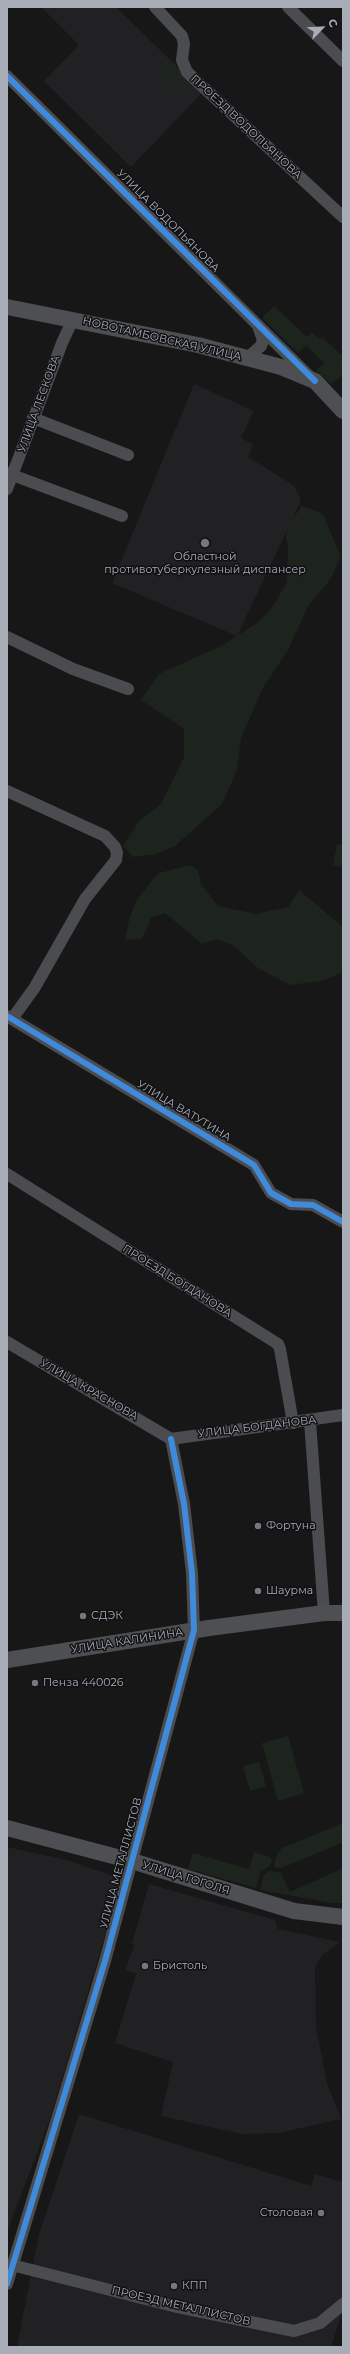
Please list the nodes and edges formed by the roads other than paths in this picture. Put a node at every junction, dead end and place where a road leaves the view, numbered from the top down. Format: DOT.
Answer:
graph roads {
  1 [pos="155,7"];
  2 [pos="288,7"];
  3 [pos="343,61"];
  4 [pos="7,76"];
  5 [pos="343,217"];
  6 [pos="7,307"];
  7 [pos="73,319"];
  8 [pos="258,325"];
  9 [pos="247,358"];
  10 [pos="315,381"];
  11 [pos="343,411"];
  12 [pos="34,418"];
  13 [pos="128,455"];
  14 [pos="10,474"];
  15 [pos="7,490"];
  16 [pos="122,516"];
  17 [pos="7,637"];
  18 [pos="128,689"];
  19 [pos="7,791"];
  20 [pos="10,1018"];
  21 [pos="7,1174"];
  22 [pos="343,1222"];
  23 [pos="7,1342"];
  24 [pos="343,1415"];
  25 [pos="310,1421"];
  26 [pos="293,1423"];
  27 [pos="171,1439"];
  28 [pos="324,1613"];
  29 [pos="343,1613"];
  30 [pos="194,1630"];
  31 [pos="7,1660"];
  32 [pos="7,1828"];
  33 [pos="132,1862"];
  34 [pos="343,1917"];
  35 [pos="12,2265"];
  36 [pos="7,2284"];
  37 [pos="343,2304"];
  1 -- 5 [label="street, ПРОЕЗД ВОДОПЬЯНОВА"];
  2 -- 3 [label="street"];
  4 -- 8 [label="street, УЛИЦА ВОДОПЬЯНОВА"];
  6 -- 7 [label="main road, НОВОТАМБОВСКАЯ УЛИЦА"];
  7 -- 9 [label="main road, НОВОТАМБОВСКАЯ УЛИЦА"];
  7 -- 12 [label="street, УЛИЦА ЛЕСКОВА"];
  8 -- 9 [label="street"];
  8 -- 10 [label="street, УЛИЦА ВОДОПЬЯНОВА"];
  9 -- 10 [label="main road, НОВОТАМБОВСКАЯ УЛИЦА"];
  10 -- 11 [label="main road"];
  12 -- 13 [label="street"];
  12 -- 14 [label="street, УЛИЦА ЛЕСКОВА"];
  14 -- 15 [label="street, УЛИЦА ЛЕСКОВА"];
  14 -- 16 [label="street"];
  17 -- 18 [label="street"];
  19 -- 20 [label="street"];
  20 -- 22 [label="street, УЛИЦА ВАТУТИНА"];
  21 -- 26 [label="street, ПРОЕЗД БОГДАНОВА"];
  23 -- 27 [label="street, УЛИЦА КРАСНОВА"];
  24 -- 25 [label="street, УЛИЦА БОГДАНОВА"];
  25 -- 26 [label="street, УЛИЦА БОГДАНОВА"];
  25 -- 28 [label="street"];
  26 -- 27 [label="street, УЛИЦА БОГДАНОВА"];
  27 -- 30 [label="street, УЛИЦА МЕТАЛЛИСТОВ"];
  28 -- 29 [label="main road, УЛИЦА КАЛИНИНА"];
  28 -- 30 [label="main road, УЛИЦА КАЛИНИНА"];
  30 -- 31 [label="main road, УЛИЦА КАЛИНИНА"];
  30 -- 33 [label="street, УЛИЦА МЕТАЛЛИСТОВ"];
  32 -- 33 [label="main road, УЛИЦА ГОГОЛЯ"];
  33 -- 34 [label="main road, УЛИЦА ГОГОЛЯ"];
  33 -- 35 [label="street, УЛИЦА МЕТАЛЛИСТОВ"];
  35 -- 36 [label="street, УЛИЦА МЕТАЛЛИСТОВ"];
  35 -- 37 [label="street, ПРОЕЗД МЕТАЛЛИСТОВ"];
}
